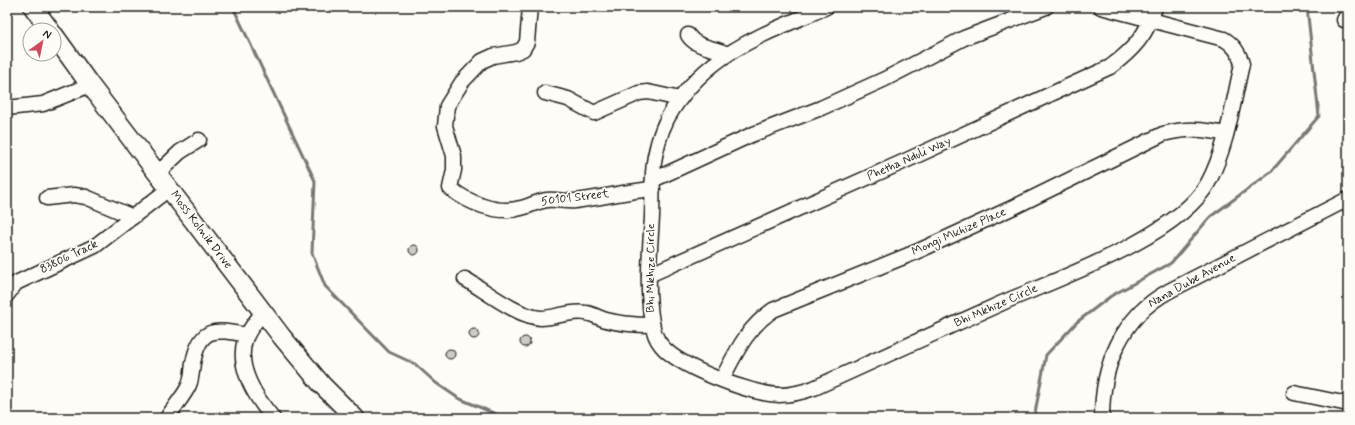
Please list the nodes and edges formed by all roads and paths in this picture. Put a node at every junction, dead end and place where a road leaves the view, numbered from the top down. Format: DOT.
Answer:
graph roads {
  1 [pos="33,7"];
  2 [pos="530,7"];
  3 [pos="826,7"];
  4 [pos="1046,7"];
  5 [pos="1101,7"];
  6 [pos="1153,13"];
  7 [pos="44,22"];
  8 [pos="688,35"];
  9 [pos="62,47"];
  10 [pos="727,54"];
  11 [pos="90,85"];
  12 [pos="545,93"];
  13 [pos="680,99"];
  14 [pos="7,108"];
  15 [pos="1226,134"];
  16 [pos="199,140"];
  17 [pos="158,173"];
  18 [pos="653,185"];
  19 [pos="170,188"];
  20 [pos="47,198"];
  21 [pos="1348,199"];
  22 [pos="133,217"];
  23 [pos="649,275"];
  24 [pos="465,279"];
  25 [pos="7,295"];
  26 [pos="263,312"];
  27 [pos="652,325"];
  28 [pos="247,335"];
  29 [pos="722,379"];
  30 [pos="1294,393"];
  31 [pos="1348,404"];
  32 [pos="166,418"];
  33 [pos="273,418"];
  34 [pos="355,418"];
  35 [pos="1102,418"];
  1 -- 7 [label="main road"];
  2 -- 18 [label="street, 50101 Street"];
  3 -- 10 [label="street, Bhi Mkhize Circle"];
  4 -- 18 [label="street"];
  5 -- 6 [label="street, Bhi Mkhize Circle"];
  6 -- 15 [label="street, Bhi Mkhize Circle"];
  6 -- 23 [label="street, Phetha Nduli Way"];
  8 -- 10 [label="street"];
  9 -- 11 [label="main road, Moss Kolnik Drive"];
  10 -- 13 [label="street, Bhi Mkhize Circle"];
  11 -- 14 [label="street"];
  11 -- 17 [label="main road, Moss Kolnik Drive"];
  12 -- 13 [label="street"];
  13 -- 18 [label="street, Bhi Mkhize Circle"];
  15 -- 29 [label="street, Mongi Mkhize Place"];
  15 -- 29 [label="street, Bhi Mkhize Circle"];
  16 -- 17 [label="street"];
  17 -- 19 [label="main road, Moss Kolnik Drive"];
  18 -- 23 [label="street, Bhi Mkhize Circle"];
  19 -- 22 [label="street, 83806 Track"];
  19 -- 26 [label="main road, Moss Kolnik Drive"];
  20 -- 22 [label="street"];
  21 -- 35 [label="street, Nana Dube Avenue"];
  22 -- 25 [label="street, 83806 Track"];
  23 -- 27 [label="street, Bhi Mkhize Circle"];
  24 -- 27 [label="street"];
  26 -- 28 [label="street"];
  26 -- 34 [label="main road, Moss Kolnik Drive"];
  27 -- 29 [label="street, Bhi Mkhize Circle"];
  28 -- 32 [label="street"];
  28 -- 33 [label="street"];
  30 -- 31 [label="street"];
}
